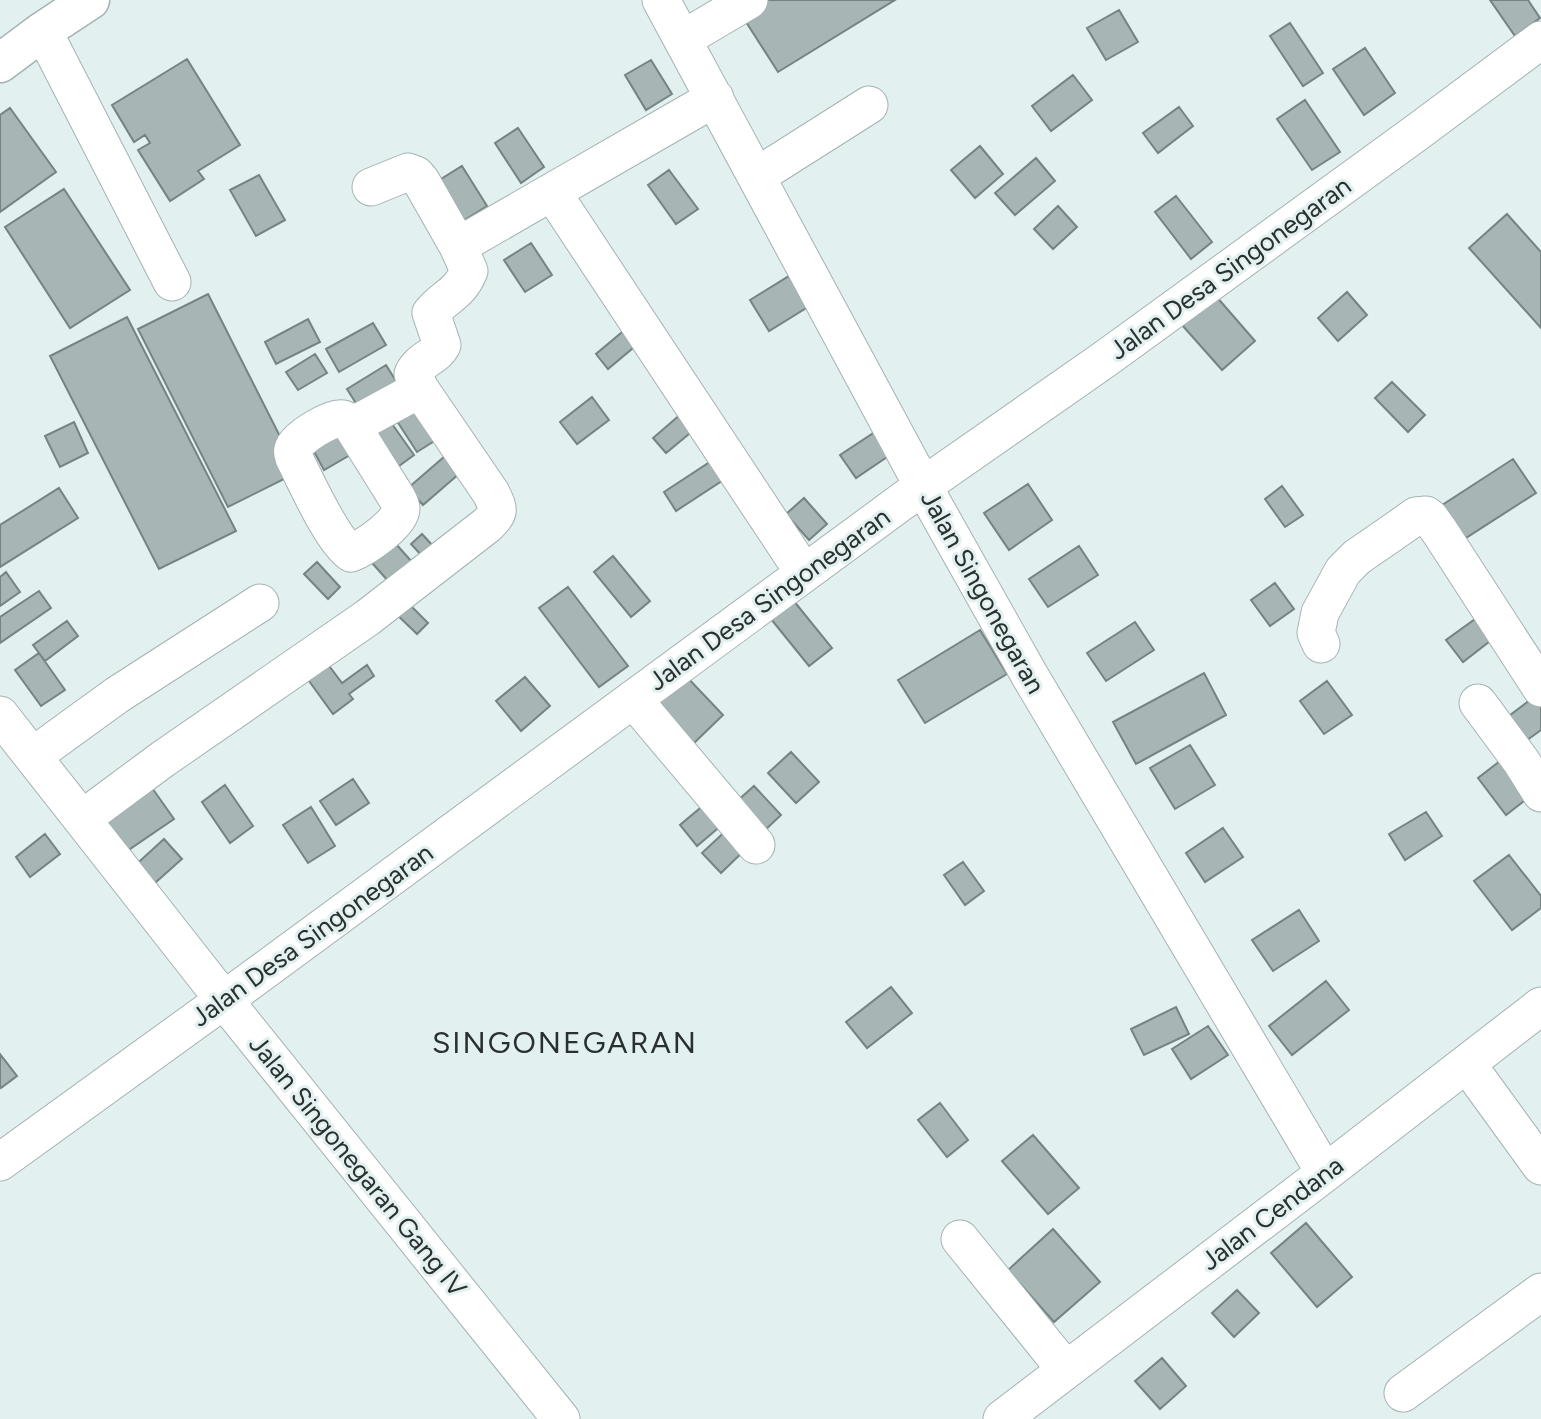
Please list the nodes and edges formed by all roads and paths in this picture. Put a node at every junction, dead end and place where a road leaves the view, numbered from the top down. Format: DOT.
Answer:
graph roads {
  1 [pos="90,0"];
  2 [pos="661,0"];
  3 [pos="749,0"];
  4 [pos="43,31"];
  5 [pos="683,39"];
  6 [pos="1541,40"];
  7 [pos="0,63"];
  8 [pos="715,98"];
  9 [pos="869,104"];
  10 [pos="757,176"];
  11 [pos="371,187"];
  12 [pos="552,192"];
  13 [pos="458,246"];
  14 [pos="172,282"];
  15 [pos="420,389"];
  16 [pos="352,426"];
  17 [pos="923,486"];
  18 [pos="804,573"];
  19 [pos="260,603"];
  20 [pos="1321,644"];
  21 [pos="1541,688"];
  22 [pos="633,699"];
  23 [pos="1478,703"];
  24 [pos="0,715"];
  25 [pos="33,756"];
  26 [pos="1541,793"];
  27 [pos="82,819"];
  28 [pos="755,845"];
  29 [pos="224,1000"];
  30 [pos="1541,1006"];
  31 [pos="1467,1064"];
  32 [pos="0,1162"];
  33 [pos="1541,1166"];
  34 [pos="1325,1173"];
  35 [pos="960,1239"];
  36 [pos="1541,1292"];
  37 [pos="1066,1370"];
  38 [pos="1404,1393"];
  39 [pos="1019,1414"];
  40 [pos="561,1419"];
  1 -- 4 [label="main road"];
  2 -- 5 [label="street, Jalan Singonegaran"];
  3 -- 5 [label="street"];
  4 -- 7 [label="main road"];
  4 -- 14 [label="street"];
  5 -- 8 [label="street, Jalan Singonegaran"];
  6 -- 17 [label="street, Jalan Desa Singonegaran"];
  8 -- 10 [label="street, Jalan Singonegaran"];
  8 -- 12 [label="street"];
  9 -- 10 [label="street"];
  10 -- 17 [label="street, Jalan Singonegaran"];
  11 -- 13 [label="street"];
  12 -- 13 [label="street"];
  12 -- 18 [label="street"];
  13 -- 15 [label="street"];
  15 -- 16 [label="street"];
  15 -- 27 [label="street"];
  17 -- 18 [label="street, Jalan Desa Singonegaran"];
  17 -- 34 [label="street, Jalan Singonegaran"];
  18 -- 22 [label="street, Jalan Desa Singonegaran"];
  19 -- 25 [label="street"];
  20 -- 21 [label="street"];
  22 -- 28 [label="street"];
  22 -- 29 [label="street, Jalan Desa Singonegaran"];
  23 -- 26 [label="street"];
  24 -- 25 [label="street, Jalan Singonegaran Gang IV"];
  25 -- 27 [label="street, Jalan Singonegaran Gang IV"];
  27 -- 29 [label="street, Jalan Singonegaran Gang IV"];
  29 -- 32 [label="street, Jalan Desa Singonegaran"];
  29 -- 40 [label="street, Jalan Singonegaran Gang IV"];
  30 -- 31 [label="street, Jalan Cendana"];
  31 -- 33 [label="street"];
  31 -- 34 [label="street, Jalan Cendana"];
  34 -- 37 [label="street, Jalan Cendana"];
  35 -- 37 [label="street"];
  36 -- 38 [label="street"];
  37 -- 39 [label="street, Jalan Cendana"];
}
